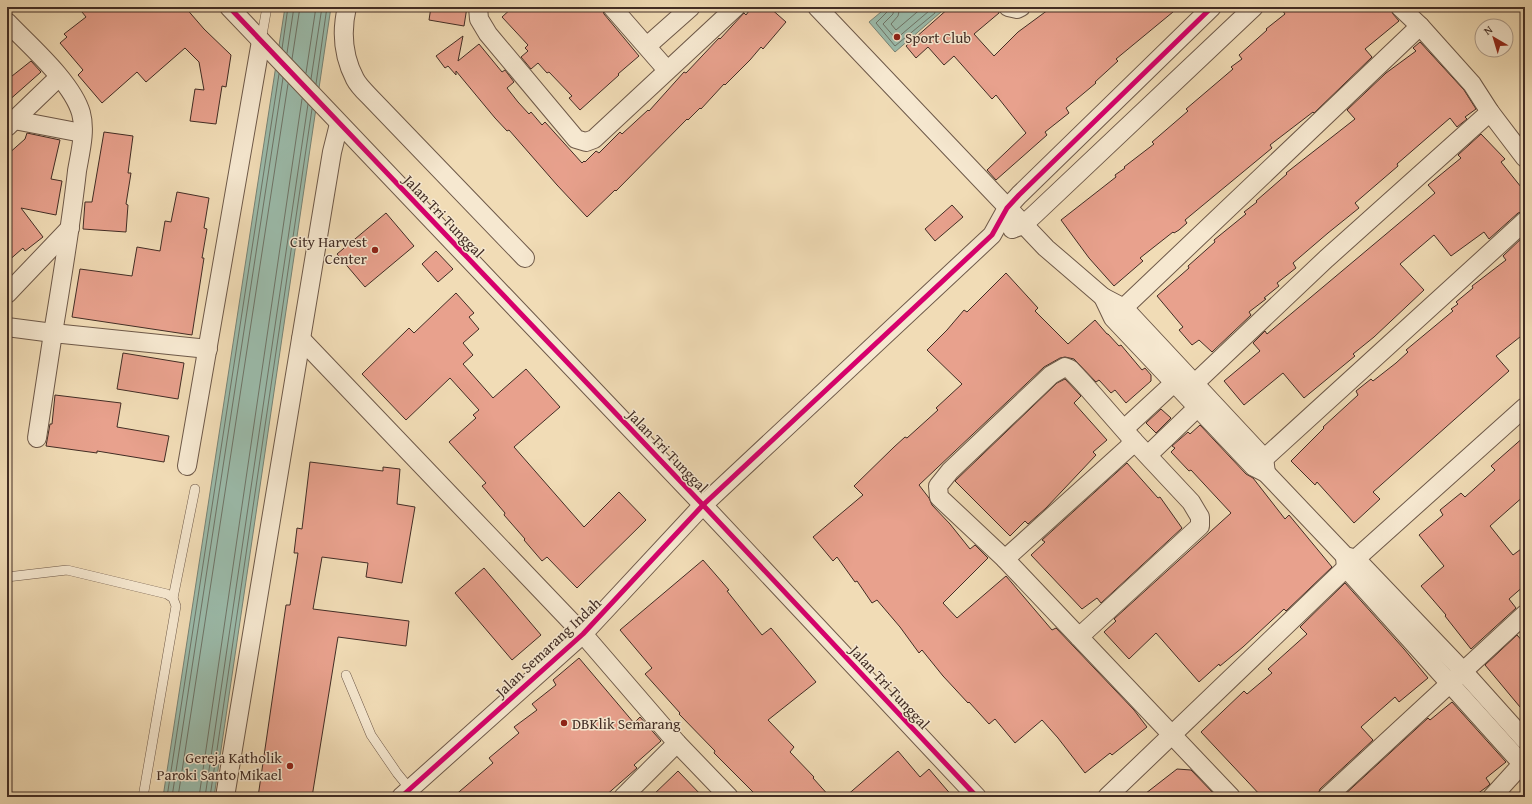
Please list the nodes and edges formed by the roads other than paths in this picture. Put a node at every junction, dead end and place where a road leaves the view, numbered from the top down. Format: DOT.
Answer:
graph roads {
  1 [pos="229,7"];
  2 [pos="268,7"];
  3 [pos="347,7"];
  4 [pos="478,7"];
  5 [pos="612,7"];
  6 [pos="691,7"];
  7 [pos="736,7"];
  8 [pos="817,7"];
  9 [pos="1008,7"];
  10 [pos="1021,7"];
  11 [pos="1212,7"];
  12 [pos="1254,7"];
  13 [pos="1400,7"];
  14 [pos="7,22"];
  15 [pos="1420,26"];
  16 [pos="266,46"];
  17 [pos="647,46"];
  18 [pos="1166,52"];
  19 [pos="667,70"];
  20 [pos="1185,72"];
  21 [pos="59,77"];
  22 [pos="1490,112"];
  23 [pos="10,124"];
  24 [pos="339,124"];
  25 [pos="82,133"];
  26 [pos="1525,158"];
  27 [pos="1007,208"];
  28 [pos="1525,221"];
  29 [pos="1023,225"];
  30 [pos="70,228"];
  31 [pos="992,236"];
  32 [pos="525,258"];
  33 [pos="7,294"];
  34 [pos="1119,313"];
  35 [pos="7,327"];
  36 [pos="53,333"];
  37 [pos="301,339"];
  38 [pos="208,348"];
  39 [pos="1175,382"];
  40 [pos="1195,384"];
  41 [pos="1198,407"];
  42 [pos="1525,407"];
  43 [pos="1128,434"];
  44 [pos="37,438"];
  45 [pos="1148,455"];
  46 [pos="187,466"];
  47 [pos="1261,466"];
  48 [pos="195,490"];
  49 [pos="703,505"];
  50 [pos="1005,559"];
  51 [pos="1349,561"];
  52 [pos="7,577"];
  53 [pos="173,598"];
  54 [pos="1525,614"];
  55 [pos="583,634"];
  56 [pos="1079,637"];
  57 [pos="1463,671"];
  58 [pos="346,675"];
  59 [pos="1450,684"];
  60 [pos="1172,735"];
  61 [pos="1525,740"];
  62 [pos="677,743"];
  63 [pos="1524,766"];
  64 [pos="406,793"];
  65 [pos="143,797"];
  66 [pos="225,797"];
  67 [pos="623,797"];
  68 [pos="729,797"];
  69 [pos="976,797"];
  70 [pos="1106,797"];
  71 [pos="1231,797"];
  72 [pos="1327,797"];
  73 [pos="1492,797"];
  1 -- 16 [label="street"];
  2 -- 16 [label="lane"];
  3 -- 32 [label="street"];
  4 -- 19 [label="street"];
  5 -- 17 [label="street"];
  6 -- 17 [label="street"];
  7 -- 19 [label="street"];
  8 -- 27 [label="street"];
  9 -- 10 [label="street"];
  11 -- 18 [label="street"];
  12 -- 20 [label="street"];
  13 -- 15 [label="street"];
  14 -- 21 [label="street"];
  15 -- 22 [label="street"];
  15 -- 34 [label="street"];
  16 -- 24 [label="street, Jalan Tri Tunggal"];
  16 -- 38 [label="street"];
  17 -- 19 [label="street"];
  18 -- 20 [label="street"];
  18 -- 27 [label="street"];
  20 -- 29 [label="street"];
  21 -- 23 [label="street"];
  21 -- 25 [label="street"];
  22 -- 26 [label="street"];
  22 -- 40 [label="street"];
  23 -- 25 [label="street"];
  24 -- 37 [label="street"];
  24 -- 49 [label="street, Jalan Tri Tunggal"];
  25 -- 30 [label="street"];
  27 -- 29 [label="street"];
  27 -- 31 [label="street"];
  28 -- 47 [label="street"];
  29 -- 31 [label="street"];
  29 -- 34 [label="street"];
  30 -- 33 [label="street"];
  30 -- 36 [label="street"];
  31 -- 49 [label="street, Jalan Semarang Indah"];
  34 -- 39 [label="street"];
  34 -- 40 [label="street"];
  35 -- 36 [label="street"];
  36 -- 38 [label="street"];
  36 -- 44 [label="street"];
  37 -- 55 [label="street"];
  37 -- 66 [label="street"];
  38 -- 46 [label="street"];
  39 -- 41 [label="street"];
  39 -- 43 [label="street"];
  40 -- 47 [label="street"];
  41 -- 45 [label="street"];
  41 -- 47 [label="street"];
  42 -- 51 [label="street"];
  43 -- 45 [label="street"];
  43 -- 50 [label="street"];
  43 -- 50 [label="street"];
  45 -- 56 [label="street"];
  47 -- 51 [label="street"];
  48 -- 53 [label="lane"];
  49 -- 55 [label="street, Jalan Semarang Indah"];
  49 -- 69 [label="street, Jalan Tri Tunggal"];
  50 -- 56 [label="street"];
  51 -- 57 [label="street"];
  51 -- 59 [label="street"];
  51 -- 60 [label="street"];
  52 -- 53 [label="lane"];
  53 -- 65 [label="lane"];
  54 -- 57 [label="street"];
  55 -- 62 [label="street"];
  55 -- 64 [label="street, Jalan Semarang Indah"];
  56 -- 60 [label="street"];
  57 -- 59 [label="street"];
  57 -- 61 [label="street"];
  58 -- 64 [label="lane"];
  59 -- 63 [label="street"];
  59 -- 72 [label="street"];
  60 -- 70 [label="street"];
  60 -- 71 [label="street"];
  62 -- 67 [label="street"];
  62 -- 68 [label="street"];
  63 -- 73 [label="street"];
}
